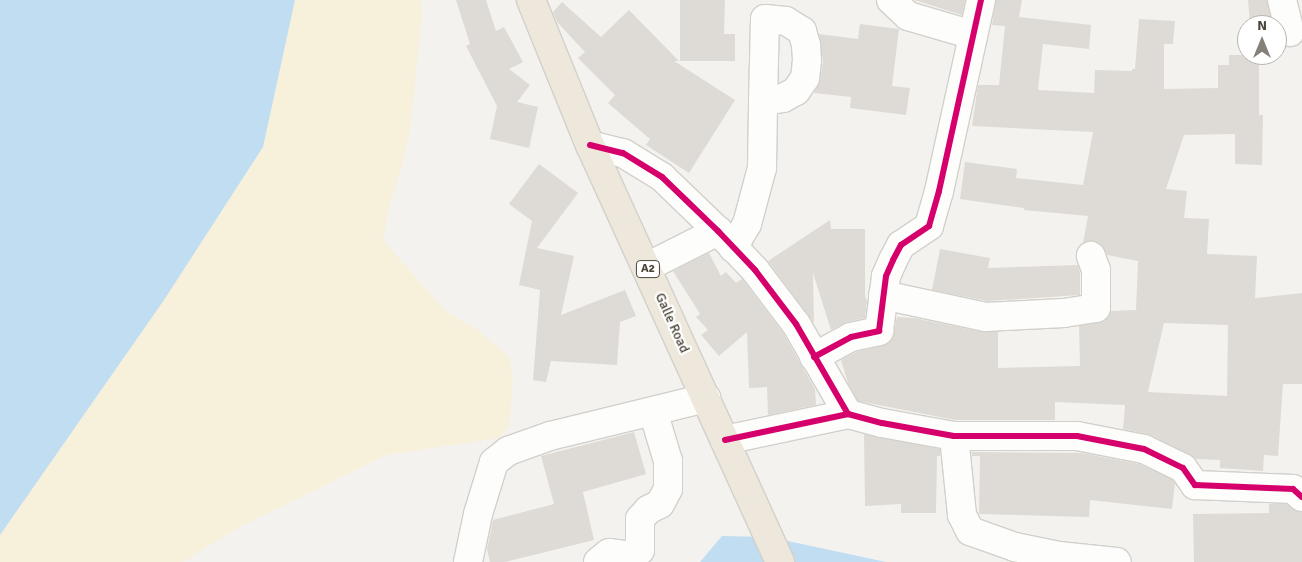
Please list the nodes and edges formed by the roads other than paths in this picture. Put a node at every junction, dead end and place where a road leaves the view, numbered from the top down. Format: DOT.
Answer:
graph roads {
  1 [pos="531,0"];
  2 [pos="891,0"];
  3 [pos="980,0"];
  4 [pos="1282,0"];
  5 [pos="1290,32"];
  6 [pos="973,35"];
  7 [pos="763,101"];
  8 [pos="590,145"];
  9 [pos="725,240"];
  10 [pos="1092,256"];
  11 [pos="647,267"];
  12 [pos="883,295"];
  13 [pos="814,356"];
  14 [pos="706,398"];
  15 [pos="652,412"];
  16 [pos="848,414"];
  17 [pos="954,436"];
  18 [pos="725,440"];
  19 [pos="1302,497"];
  20 [pos="468,562"];
  21 [pos="598,562"];
  22 [pos="780,562"];
  23 [pos="1117,562"];
  1 -- 8 [label="highway, Galle Road / A2"];
  2 -- 6 [label="street"];
  3 -- 6 [label="street"];
  4 -- 5 [label="street"];
  6 -- 12 [label="street"];
  7 -- 9 [label="street"];
  8 -- 9 [label="street"];
  8 -- 11 [label="highway, Galle Road / A2"];
  9 -- 11 [label="street"];
  9 -- 13 [label="street"];
  10 -- 12 [label="street"];
  11 -- 14 [label="highway, Galle Road / A2"];
  12 -- 13 [label="street"];
  13 -- 16 [label="street"];
  14 -- 15 [label="street"];
  14 -- 18 [label="highway, Galle Road / A2"];
  15 -- 20 [label="street"];
  15 -- 21 [label="street"];
  16 -- 17 [label="street"];
  16 -- 18 [label="street"];
  17 -- 19 [label="street"];
  17 -- 23 [label="street"];
  18 -- 22 [label="highway, Galle Road / A2"];
}
